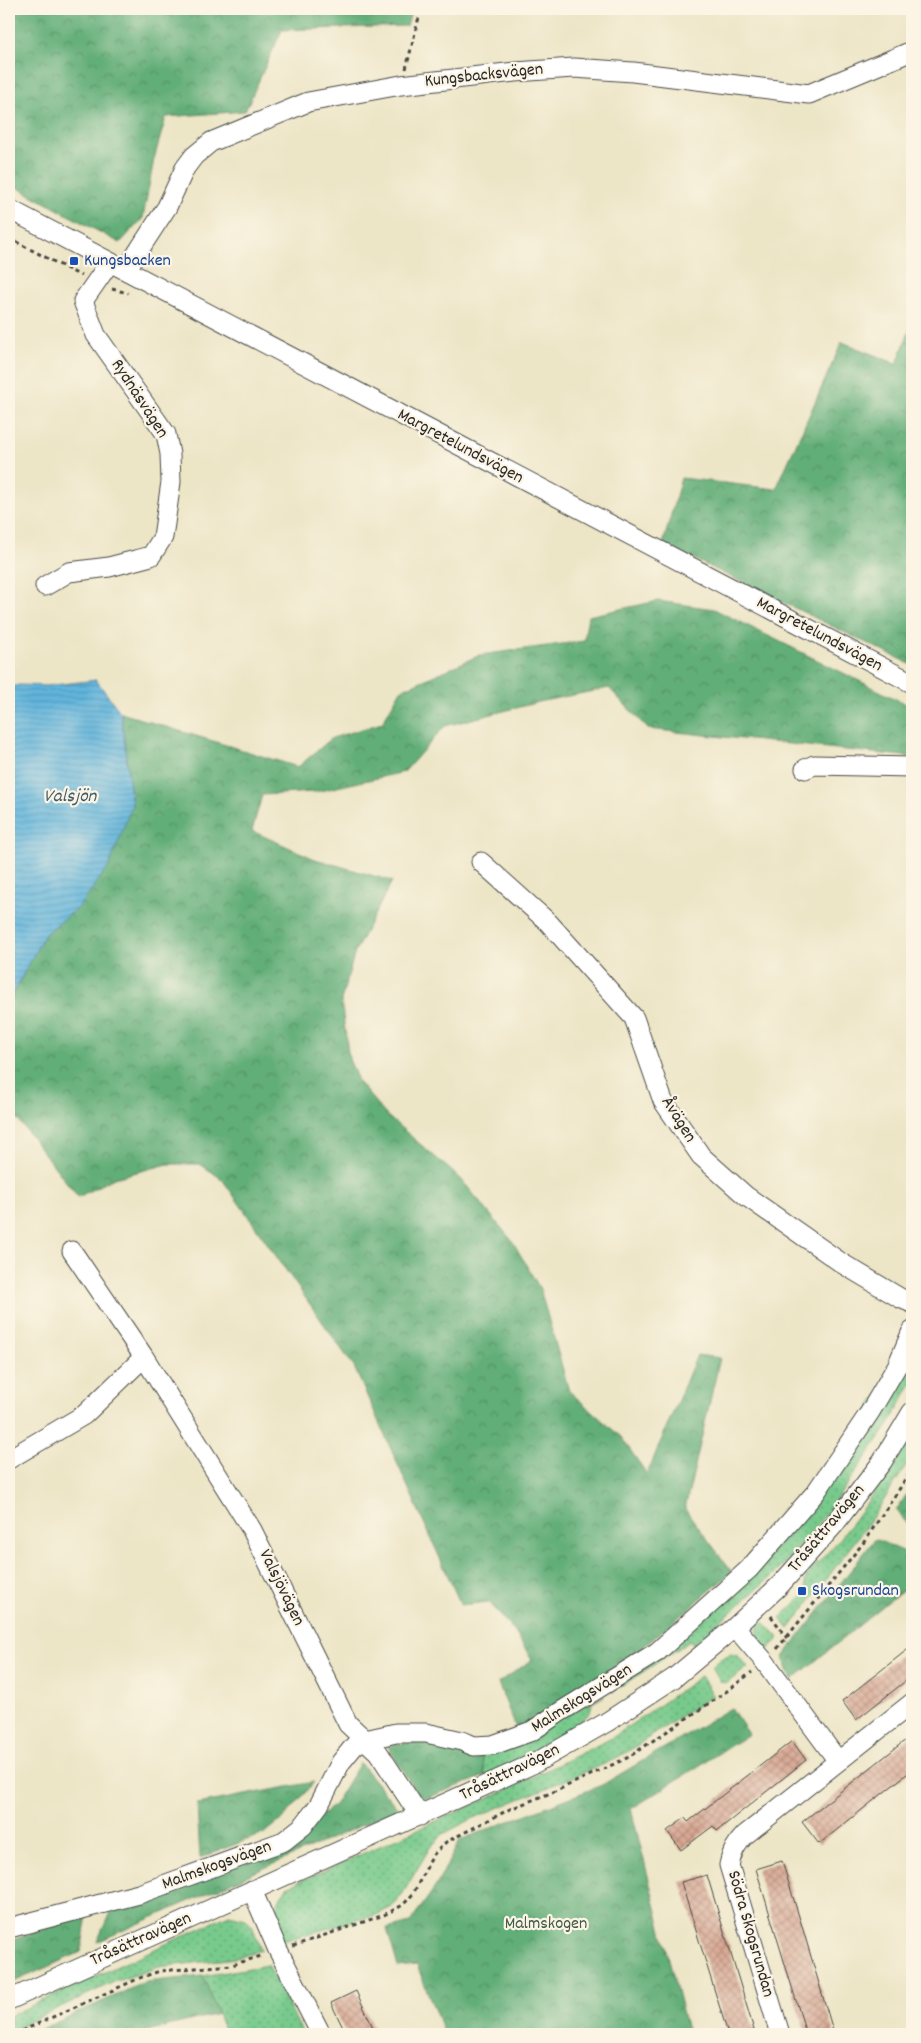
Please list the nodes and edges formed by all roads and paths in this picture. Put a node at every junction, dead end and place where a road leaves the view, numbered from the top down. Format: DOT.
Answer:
graph roads {
  1 [pos="421,9"];
  2 [pos="912,51"];
  3 [pos="401,85"];
  4 [pos="9,209"];
  5 [pos="22,238"];
  6 [pos="15,241"];
  7 [pos="118,266"];
  8 [pos="45,586"];
  9 [pos="912,683"];
  10 [pos="912,767"];
  11 [pos="805,769"];
  12 [pos="481,862"];
  13 [pos="72,1251"];
  14 [pos="912,1303"];
  15 [pos="912,1331"];
  16 [pos="144,1357"];
  17 [pos="912,1412"];
  18 [pos="9,1459"];
  19 [pos="912,1470"];
  20 [pos="770,1614"];
  21 [pos="735,1627"];
  22 [pos="787,1638"];
  23 [pos="765,1662"];
  24 [pos="912,1702"];
  25 [pos="364,1740"];
  26 [pos="838,1762"];
  27 [pos="420,1816"];
  28 [pos="252,1890"];
  29 [pos="9,1928"];
  30 [pos="278,1950"];
  31 [pos="9,2000"];
  32 [pos="16,2034"];
  33 [pos="320,2034"];
  34 [pos="780,2034"];
  1 -- 3 [label="path"];
  2 -- 3 [label="street, Kungsbacksvägen"];
  3 -- 7 [label="street, Kungsbacksvägen"];
  4 -- 7 [label="street, Margretelundsvägen"];
  5 -- 6 [label="path"];
  7 -- 8 [label="street, Rydnäsvägen"];
  7 -- 9 [label="street, Margretelundsvägen"];
  10 -- 11 [label="street"];
  12 -- 14 [label="street, Åvägen"];
  13 -- 16 [label="street, Valsjövägen"];
  15 -- 25 [label="street, Malmskogsvägen"];
  16 -- 18 [label="street"];
  16 -- 25 [label="street, Valsjövägen"];
  17 -- 21 [label="street, Tråsättravägen"];
  19 -- 22 [label="path"];
  20 -- 22 [label="path"];
  21 -- 23 [label="street"];
  21 -- 27 [label="street, Tråsättravägen"];
  22 -- 23 [label="path"];
  23 -- 26 [label="street"];
  23 -- 30 [label="path"];
  24 -- 26 [label="street, Södra Skogsrundan"];
  25 -- 27 [label="street, Valsjövägen"];
  25 -- 29 [label="street, Malmskogsvägen"];
  26 -- 34 [label="street, Södra Skogsrundan"];
  27 -- 28 [label="street, Tråsättravägen"];
  28 -- 30 [label="street"];
  28 -- 31 [label="street, Tråsättravägen"];
  30 -- 32 [label="path"];
  30 -- 33 [label="street"];
}
